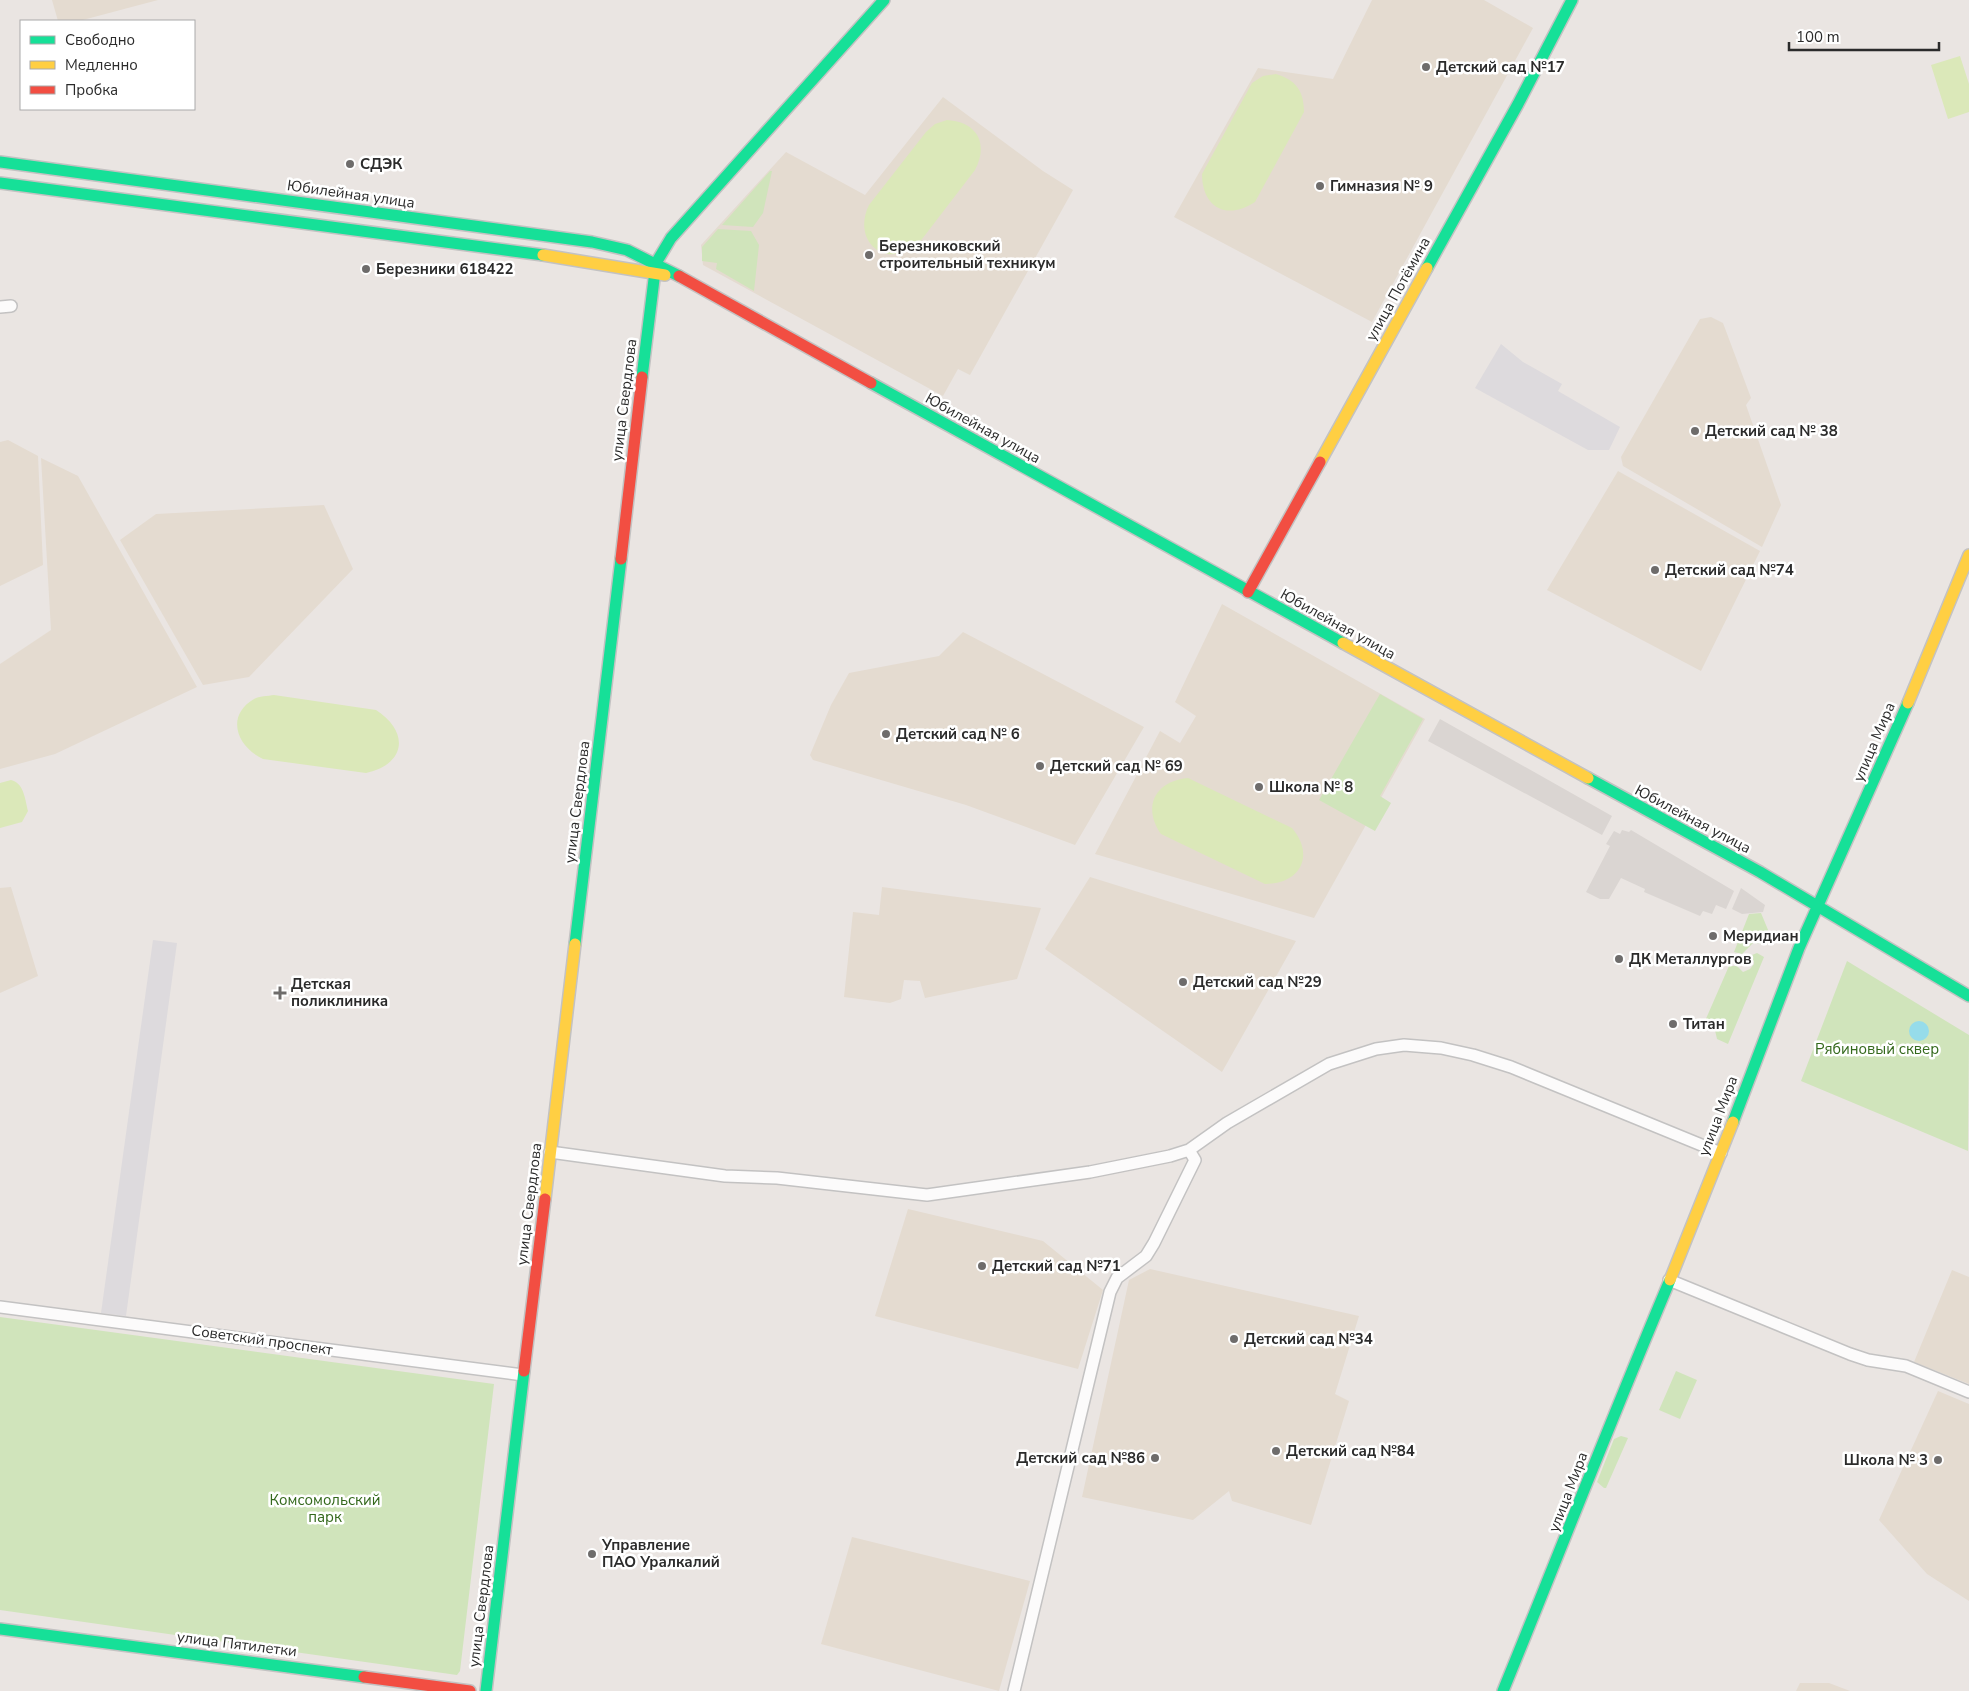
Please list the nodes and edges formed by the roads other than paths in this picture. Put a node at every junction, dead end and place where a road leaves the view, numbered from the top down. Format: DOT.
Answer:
graph roads {
  1 [pos="884,0"];
  2 [pos="1572,0"];
  3 [pos="0,162"];
  4 [pos="0,183"];
  5 [pos="656,268"];
  6 [pos="1969,555"];
  7 [pos="1248,592"];
  8 [pos="1817,906"];
  9 [pos="1969,996"];
  10 [pos="1189,1150"];
  11 [pos="550,1152"];
  12 [pos="1721,1153"];
  13 [pos="1669,1280"];
  14 [pos="0,1307"];
  15 [pos="523,1375"];
  16 [pos="1969,1392"];
  17 [pos="0,1629"];
  18 [pos="470,1691"];
  19 [pos="486,1691"];
  20 [pos="1014,1691"];
  21 [pos="1503,1691"];
  1 -- 5 [label="main road, улица Свердлова"];
  2 -- 7 [label="main road, улица Потёмина"];
  3 -- 5 [label="main road, Юбилейная улица"];
  4 -- 5 [label="main road, Юбилейная улица"];
  5 -- 7 [label="main road, Юбилейная улица"];
  5 -- 11 [label="main road, улица Свердлова"];
  6 -- 8 [label="main road, улица Мира"];
  7 -- 8 [label="main road, Юбилейная улица"];
  8 -- 9 [label="main road, Юбилейная улица"];
  8 -- 12 [label="main road, улица Мира"];
  10 -- 11 [label="street"];
  10 -- 12 [label="street"];
  10 -- 20 [label="street"];
  11 -- 15 [label="main road, улица Свердлова"];
  12 -- 13 [label="main road, улица Мира"];
  13 -- 16 [label="street"];
  13 -- 21 [label="main road, улица Мира"];
  14 -- 15 [label="street, Советский проспект"];
  15 -- 19 [label="main road, улица Свердлова"];
  17 -- 18 [label="main road, улица Пятилетки"];
}
